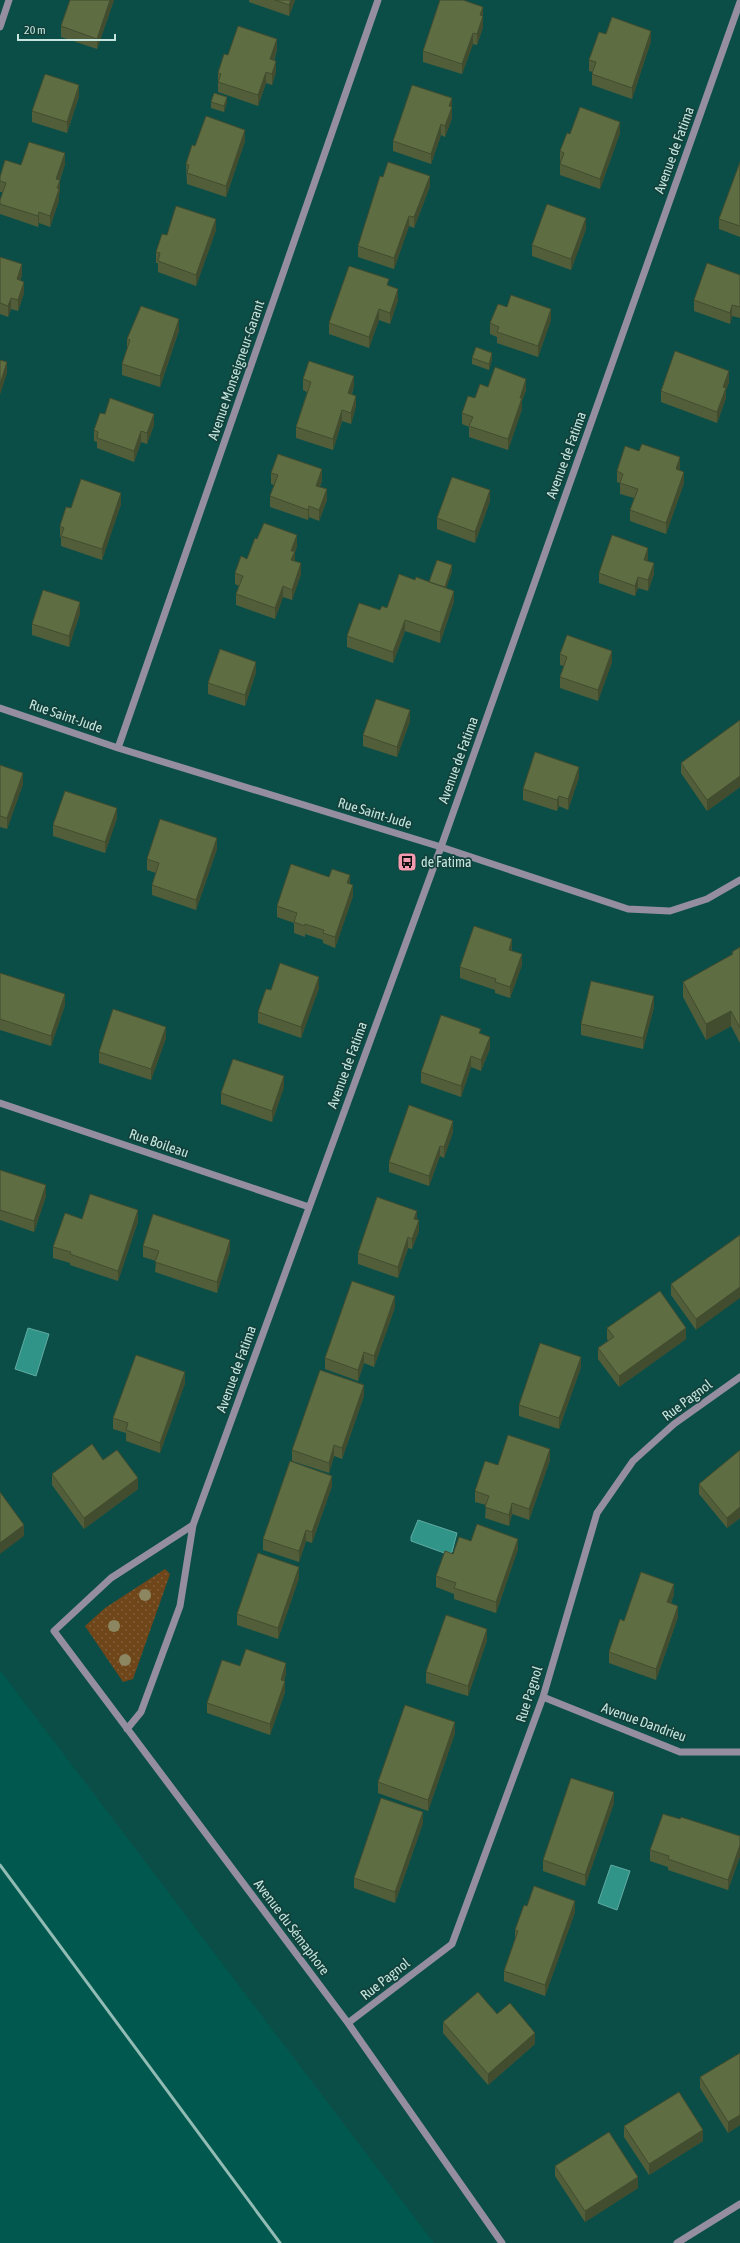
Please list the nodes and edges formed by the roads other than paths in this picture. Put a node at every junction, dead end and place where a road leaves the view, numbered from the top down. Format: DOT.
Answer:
graph roads {
  1 [pos="9,0"];
  2 [pos="378,0"];
  3 [pos="740,2"];
  4 [pos="0,27"];
  5 [pos="0,708"];
  6 [pos="118,748"];
  7 [pos="441,847"];
  8 [pos="740,880"];
  9 [pos="0,1103"];
  10 [pos="309,1207"];
  11 [pos="740,1377"];
  12 [pos="193,1525"];
  13 [pos="543,1697"];
  14 [pos="127,1729"];
  15 [pos="740,1752"];
  16 [pos="348,2024"];
  17 [pos="740,2204"];
  18 [pos="502,2243"];
  19 [pos="677,2243"];
  1 -- 4 [label="street"];
  2 -- 6 [label="street, Avenue Monseigneur-Garant"];
  3 -- 7 [label="street, Avenue de Fatima"];
  5 -- 6 [label="street, Rue Saint-Jude"];
  6 -- 7 [label="street, Rue Saint-Jude"];
  7 -- 8 [label="street, Rue Saint-Jude"];
  7 -- 10 [label="street, Avenue de Fatima"];
  9 -- 10 [label="street, Rue Boileau"];
  10 -- 12 [label="street, Avenue de Fatima"];
  11 -- 13 [label="street, Rue Pagnol"];
  12 -- 14 [label="street, Avenue de Fatima"];
  12 -- 14 [label="street, Avenue du Sémaphore"];
  13 -- 15 [label="street, Avenue Dandrieu"];
  13 -- 16 [label="street, Rue Pagnol"];
  14 -- 16 [label="street, Avenue du Sémaphore"];
  16 -- 18 [label="street, Avenue du Sémaphore"];
  17 -- 19 [label="street"];
}
